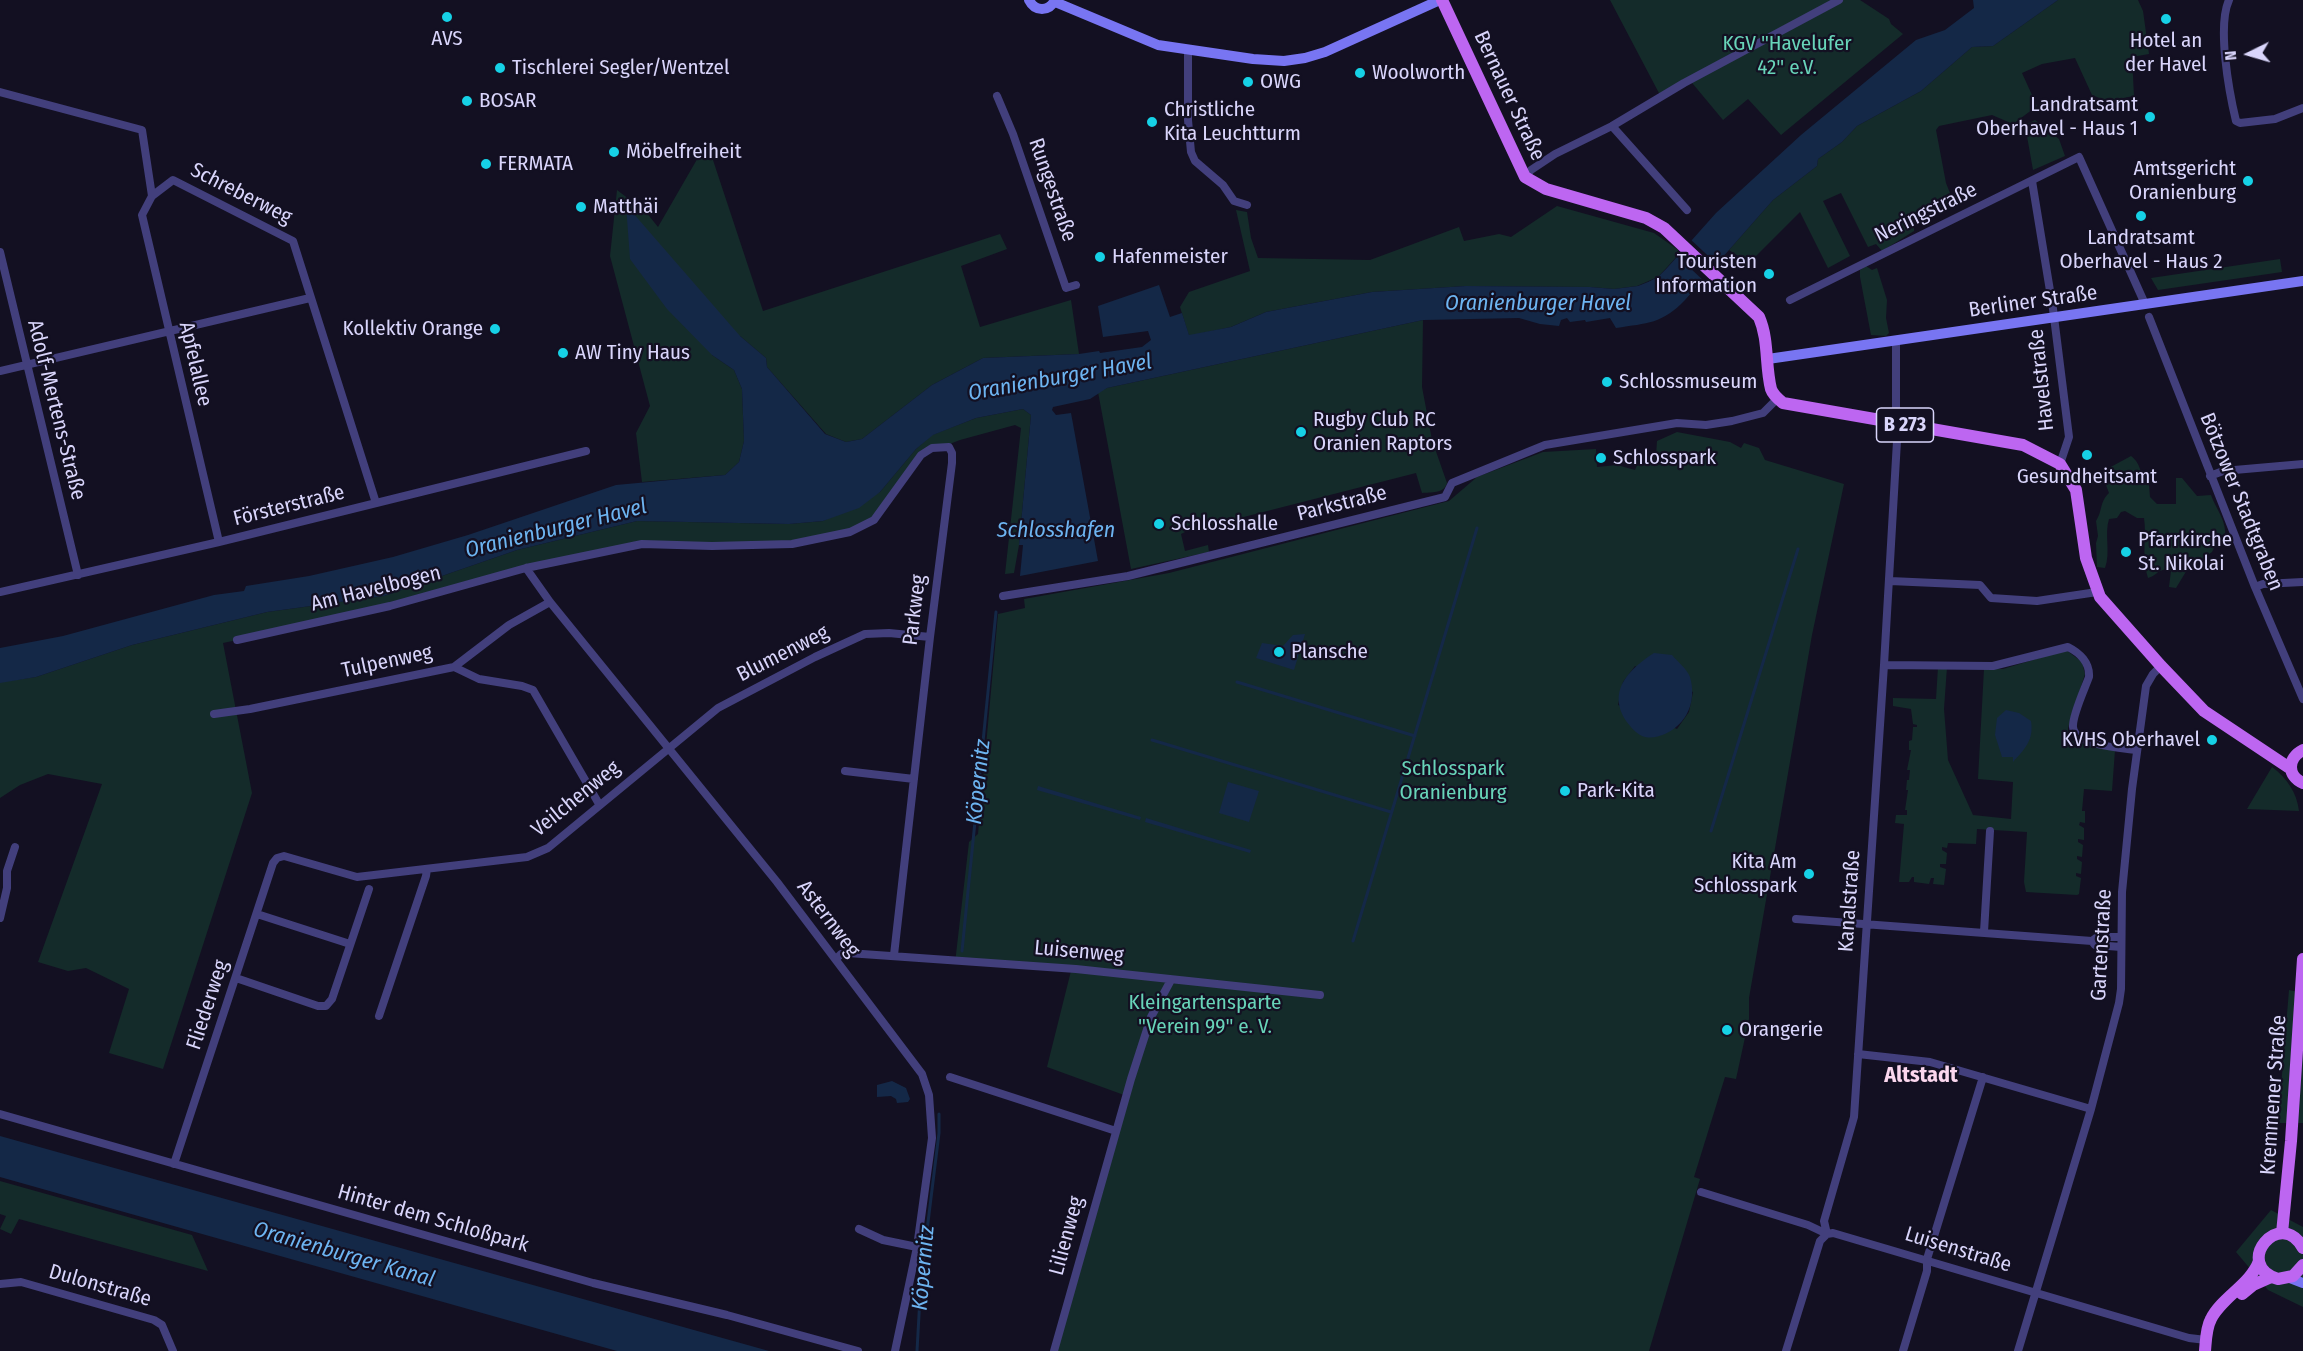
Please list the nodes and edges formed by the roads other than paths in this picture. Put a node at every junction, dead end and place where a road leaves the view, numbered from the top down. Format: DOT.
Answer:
graph roads {
  1 [pos="1029,0"];
  2 [pos="1441,0"];
  3 [pos="1839,0"];
  4 [pos="2229,0"];
  5 [pos="1055,1"];
  6 [pos="1188,50"];
  7 [pos="0,92"];
  8 [pos="997,96"];
  9 [pos="2303,108"];
  10 [pos="1612,126"];
  11 [pos="1525,177"];
  12 [pos="2031,181"];
  13 [pos="152,196"];
  14 [pos="1247,205"];
  15 [pos="1687,210"];
  16 [pos="0,252"];
  17 [pos="2303,281"];
  18 [pos="1076,285"];
  19 [pos="310,298"];
  20 [pos="1790,300"];
  21 [pos="2145,304"];
  22 [pos="2149,317"];
  23 [pos="2055,318"];
  24 [pos="168,331"];
  25 [pos="1896,342"];
  26 [pos="1768,359"];
  27 [pos="26,365"];
  28 [pos="0,371"];
  29 [pos="1782,401"];
  30 [pos="1896,423"];
  31 [pos="1897,441"];
  32 [pos="949,447"];
  33 [pos="586,451"];
  34 [pos="2060,464"];
  35 [pos="2303,464"];
  36 [pos="2210,476"];
  37 [pos="376,503"];
  38 [pos="219,542"];
  39 [pos="526,568"];
  40 [pos="78,575"];
  41 [pos="1890,581"];
  42 [pos="2303,582"];
  43 [pos="2255,587"];
  44 [pos="0,592"];
  45 [pos="2097,592"];
  46 [pos="1003,596"];
  47 [pos="550,602"];
  48 [pos="930,637"];
  49 [pos="237,640"];
  50 [pos="1884,665"];
  51 [pos="2161,666"];
  52 [pos="454,667"];
  53 [pos="2303,699"];
  54 [pos="214,714"];
  55 [pos="668,748"];
  56 [pos="2261,748"];
  57 [pos="2137,750"];
  58 [pos="2299,753"];
  59 [pos="2291,768"];
  60 [pos="845,771"];
  61 [pos="914,779"];
  62 [pos="2303,783"];
  63 [pos="599,804"];
  64 [pos="1990,831"];
  65 [pos="15,847"];
  66 [pos="277,858"];
  67 [pos="427,869"];
  68 [pos="369,889"];
  69 [pos="257,914"];
  70 [pos="0,918"];
  71 [pos="1796,919"];
  72 [pos="1866,924"];
  73 [pos="1984,932"];
  74 [pos="2121,937"];
  75 [pos="2092,941"];
  76 [pos="350,944"];
  77 [pos="2121,947"];
  78 [pos="894,955"];
  79 [pos="836,959"];
  80 [pos="2303,959"];
  81 [pos="236,978"];
  82 [pos="1171,980"];
  83 [pos="1320,995"];
  84 [pos="379,1016"];
  85 [pos="1858,1054"];
  86 [pos="950,1077"];
  87 [pos="1983,1077"];
  88 [pos="2091,1108"];
  89 [pos="0,1114"];
  90 [pos="1116,1131"];
  91 [pos="174,1164"];
  92 [pos="1701,1192"];
  93 [pos="859,1228"];
  94 [pos="2282,1233"];
  95 [pos="1827,1234"];
  96 [pos="917,1247"];
  97 [pos="2303,1248"];
  98 [pos="1927,1259"];
  99 [pos="2259,1261"];
  100 [pos="2303,1265"];
  101 [pos="2271,1277"];
  102 [pos="2290,1278"];
  103 [pos="2303,1283"];
  104 [pos="0,1284"];
  105 [pos="2036,1292"];
  106 [pos="2225,1303"];
  107 [pos="2205,1345"];
  108 [pos="173,1351"];
  109 [pos="858,1351"];
  110 [pos="895,1351"];
  111 [pos="1054,1351"];
  112 [pos="1786,1351"];
  113 [pos="1903,1351"];
  114 [pos="2018,1351"];
  1 -- 5 [label="main road"];
  2 -- 6 [label="main road"];
  2 -- 11 [label="main road, Bernauer Straße"];
  3 -- 10 [label="street"];
  4 -- 9 [label="street"];
  5 -- 6 [label="main road"];
  6 -- 14 [label="street"];
  7 -- 13 [label="street"];
  8 -- 18 [label="street, Rungestraße"];
  10 -- 11 [label="street"];
  10 -- 15 [label="street"];
  11 -- 26 [label="main road, Bernauer Straße"];
  12 -- 20 [label="street, Neringstraße"];
  12 -- 21 [label="street, Neringstraße"];
  12 -- 23 [label="street, Havelstraße"];
  13 -- 19 [label="street, Schreberweg"];
  13 -- 24 [label="street, Apfelallee"];
  16 -- 27 [label="street, Adolf-Mertens-Straße"];
  17 -- 21 [label="main road, Berliner Straße"];
  19 -- 24 [label="street"];
  19 -- 37 [label="street, Schreberweg"];
  21 -- 23 [label="main road, Berliner Straße"];
  22 -- 36 [label="street, Bötzower Stadtgraben"];
  23 -- 25 [label="main road, Berliner Straße"];
  23 -- 34 [label="street, Havelstraße"];
  24 -- 27 [label="street"];
  24 -- 38 [label="street, Apfelallee"];
  25 -- 26 [label="main road, Berliner Straße"];
  25 -- 30 [label="street"];
  26 -- 29 [label="main road, Bernauer Straße"];
  27 -- 28 [label="street"];
  27 -- 40 [label="street, Adolf-Mertens-Straße"];
  29 -- 30 [label="main road, B 273"];
  29 -- 46 [label="street, Parkstraße"];
  30 -- 34 [label="main road, B 273"];
  31 -- 41 [label="street, Kanalstraße"];
  32 -- 39 [label="street, Am Havelbogen"];
  32 -- 48 [label="street, Parkweg"];
  33 -- 37 [label="street, Försterstraße"];
  34 -- 45 [label="main road"];
  35 -- 36 [label="street"];
  36 -- 43 [label="street, Bötzower Stadtgraben"];
  37 -- 38 [label="street, Försterstraße"];
  38 -- 40 [label="street, Försterstraße"];
  39 -- 47 [label="street, Asternweg"];
  39 -- 49 [label="street, Am Havelbogen"];
  40 -- 44 [label="street, Försterstraße"];
  41 -- 45 [label="street"];
  41 -- 50 [label="street, Kanalstraße"];
  42 -- 43 [label="street"];
  43 -- 53 [label="street, Bötzower Stadtgraben"];
  45 -- 51 [label="main road"];
  47 -- 52 [label="street, Tulpenweg"];
  47 -- 55 [label="street, Asternweg"];
  48 -- 55 [label="street, Blumenweg"];
  48 -- 61 [label="street, Parkweg"];
  50 -- 57 [label="street"];
  50 -- 72 [label="street, Kanalstraße"];
  51 -- 56 [label="main road"];
  51 -- 57 [label="street, Gartenstraße"];
  52 -- 54 [label="street, Tulpenweg"];
  52 -- 63 [label="street"];
  55 -- 63 [label="street, Veilchenweg"];
  55 -- 79 [label="street, Asternweg"];
  56 -- 58 [label="main road"];
  56 -- 59 [label="main road"];
  57 -- 74 [label="street, Gartenstraße"];
  58 -- 59 [label="main road"];
  59 -- 62 [label="main road"];
  60 -- 61 [label="street"];
  61 -- 78 [label="street, Parkweg"];
  63 -- 67 [label="street, Veilchenweg"];
  64 -- 73 [label="street"];
  65 -- 70 [label="street"];
  66 -- 67 [label="street, Veilchenweg"];
  66 -- 69 [label="street, Fliederweg"];
  67 -- 84 [label="street"];
  68 -- 76 [label="street"];
  69 -- 76 [label="street"];
  69 -- 81 [label="street, Fliederweg"];
  71 -- 72 [label="street"];
  72 -- 73 [label="street"];
  72 -- 85 [label="street, Kanalstraße"];
  73 -- 75 [label="street"];
  74 -- 75 [label="street"];
  74 -- 77 [label="street, Gartenstraße"];
  75 -- 77 [label="street"];
  76 -- 81 [label="street"];
  77 -- 88 [label="street, Gartenstraße"];
  78 -- 79 [label="street, Luisenweg"];
  78 -- 82 [label="street, Luisenweg"];
  79 -- 96 [label="street, Asternweg"];
  80 -- 94 [label="main road, Kremmener Straße"];
  81 -- 91 [label="street, Fliederweg"];
  82 -- 83 [label="street, Luisenweg"];
  82 -- 90 [label="street, Lilienweg"];
  85 -- 87 [label="street"];
  85 -- 95 [label="street, Kanalstraße"];
  86 -- 90 [label="street"];
  87 -- 88 [label="street"];
  87 -- 98 [label="street"];
  88 -- 105 [label="street, Gartenstraße"];
  89 -- 91 [label="street, Hinter dem Schloßpark"];
  90 -- 111 [label="street, Lilienweg"];
  91 -- 109 [label="street, Hinter dem Schloßpark"];
  92 -- 95 [label="street, Luisenstraße"];
  93 -- 96 [label="street"];
  94 -- 97 [label="main road"];
  94 -- 99 [label="main road"];
  95 -- 98 [label="street, Luisenstraße"];
  95 -- 112 [label="street, Kanalstraße"];
  96 -- 110 [label="street, Asternweg"];
  98 -- 105 [label="street, Luisenstraße"];
  98 -- 113 [label="street"];
  99 -- 101 [label="main road"];
  99 -- 106 [label="main road"];
  100 -- 102 [label="main road"];
  101 -- 102 [label="main road"];
  101 -- 106 [label="main road"];
  102 -- 103 [label="main road"];
  104 -- 108 [label="street, Dulonstraße"];
  105 -- 107 [label="street, Luisenstraße"];
  105 -- 114 [label="street, Gartenstraße"];
  106 -- 107 [label="main road"];
}
